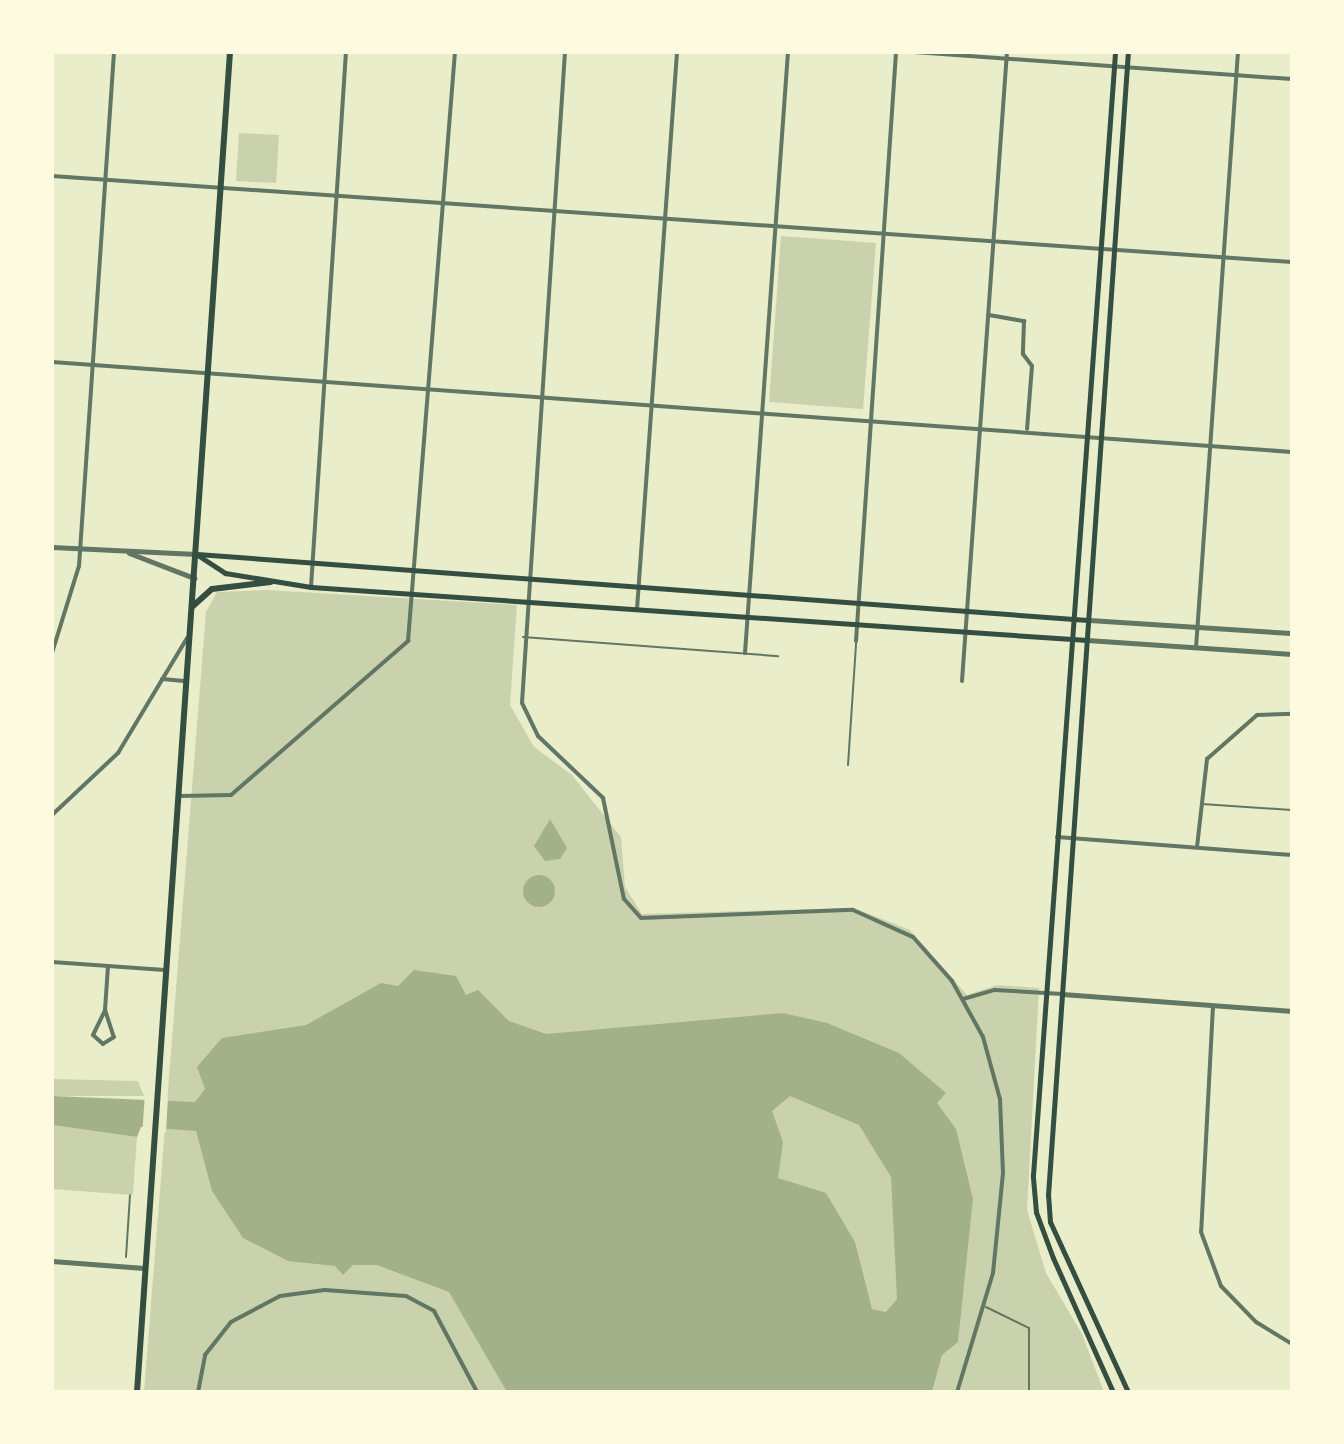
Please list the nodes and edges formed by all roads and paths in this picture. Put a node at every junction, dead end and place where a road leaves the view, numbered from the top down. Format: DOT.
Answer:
graph roads {
  1 [pos="114,52"];
  2 [pos="230,52"];
  3 [pos="346,52"];
  4 [pos="455,52"];
  5 [pos="565,52"];
  6 [pos="677,52"];
  7 [pos="788,52"];
  8 [pos="896,52"];
  9 [pos="914,52"];
  10 [pos="1007,52"];
  11 [pos="1115,52"];
  12 [pos="1128,52"];
  13 [pos="1238,52"];
  14 [pos="1007,59"];
  15 [pos="1114,66"];
  16 [pos="1127,67"];
  17 [pos="1236,75"];
  18 [pos="1292,79"];
  19 [pos="52,176"];
  20 [pos="105,179"];
  21 [pos="221,188"];
  22 [pos="336,196"];
  23 [pos="444,203"];
  24 [pos="554,211"];
  25 [pos="665,218"];
  26 [pos="773,226"];
  27 [pos="882,233"];
  28 [pos="995,241"];
  29 [pos="1101,248"];
  30 [pos="1114,249"];
  31 [pos="1222,257"];
  32 [pos="1292,262"];
  33 [pos="989,315"];
  34 [pos="52,362"];
  35 [pos="92,365"];
  36 [pos="208,373"];
  37 [pos="323,380"];
  38 [pos="430,388"];
  39 [pos="541,396"];
  40 [pos="652,403"];
  41 [pos="761,411"];
  42 [pos="869,418"];
  43 [pos="981,425"];
  44 [pos="1027,429"];
  45 [pos="1086,433"];
  46 [pos="1101,434"];
  47 [pos="1210,443"];
  48 [pos="1292,452"];
  49 [pos="52,547"];
  50 [pos="80,549"];
  51 [pos="125,552"];
  52 [pos="196,554"];
  53 [pos="312,563"];
  54 [pos="419,571"];
  55 [pos="195,578"];
  56 [pos="529,580"];
  57 [pos="271,582"];
  58 [pos="311,587"];
  59 [pos="639,587"];
  60 [pos="412,593"];
  61 [pos="749,595"];
  62 [pos="525,601"];
  63 [pos="858,604"];
  64 [pos="193,606"];
  65 [pos="637,609"];
  66 [pos="967,609"];
  67 [pos="748,618"];
  68 [pos="1073,619"];
  69 [pos="1089,620"];
  70 [pos="857,625"];
  71 [pos="1198,627"];
  72 [pos="966,632"];
  73 [pos="190,633"];
  74 [pos="1292,633"];
  75 [pos="523,637"];
  76 [pos="1071,639"];
  77 [pos="1087,640"];
  78 [pos="856,641"];
  79 [pos="1196,648"];
  80 [pos="52,653"];
  81 [pos="745,653"];
  82 [pos="1292,654"];
  83 [pos="778,656"];
  84 [pos="162,679"];
  85 [pos="187,681"];
  86 [pos="962,681"];
  87 [pos="1292,714"];
  88 [pos="848,765"];
  89 [pos="179,796"];
  90 [pos="1201,804"];
  91 [pos="1292,810"];
  92 [pos="52,815"];
  93 [pos="1057,837"];
  94 [pos="1075,839"];
  95 [pos="1197,847"];
  96 [pos="1292,855"];
  97 [pos="52,962"];
  98 [pos="108,966"];
  99 [pos="166,974"];
  100 [pos="1046,994"];
  101 [pos="1062,994"];
  102 [pos="963,999"];
  103 [pos="1213,1006"];
  104 [pos="105,1010"];
  105 [pos="1292,1011"];
  106 [pos="130,1195"];
  107 [pos="126,1257"];
  108 [pos="52,1261"];
  109 [pos="144,1268"];
  110 [pos="985,1306"];
  111 [pos="1292,1344"];
  112 [pos="137,1392"];
  113 [pos="198,1392"];
  114 [pos="477,1392"];
  115 [pos="957,1392"];
  116 [pos="1029,1392"];
  117 [pos="1113,1392"];
  118 [pos="1128,1392"];
  1 -- 20 [label="street"];
  2 -- 21 [label="main road"];
  3 -- 22 [label="street"];
  4 -- 23 [label="street"];
  5 -- 24 [label="street"];
  6 -- 25 [label="street"];
  7 -- 26 [label="street"];
  8 -- 27 [label="street"];
  9 -- 14 [label="street"];
  10 -- 14 [label="street"];
  11 -- 15 [label="main road"];
  12 -- 16 [label="main road"];
  13 -- 17 [label="street"];
  14 -- 15 [label="street"];
  14 -- 28 [label="street"];
  15 -- 16 [label="street"];
  15 -- 29 [label="main road"];
  16 -- 17 [label="street"];
  16 -- 30 [label="main road"];
  17 -- 18 [label="street"];
  17 -- 31 [label="street"];
  19 -- 20 [label="street"];
  20 -- 21 [label="street"];
  20 -- 35 [label="street"];
  21 -- 22 [label="street"];
  21 -- 36 [label="main road"];
  22 -- 23 [label="street"];
  22 -- 37 [label="street"];
  23 -- 24 [label="street"];
  23 -- 38 [label="street"];
  24 -- 25 [label="street"];
  24 -- 39 [label="street"];
  25 -- 26 [label="street"];
  25 -- 40 [label="street"];
  26 -- 27 [label="street"];
  26 -- 41 [label="street"];
  27 -- 28 [label="street"];
  27 -- 42 [label="street"];
  28 -- 29 [label="street"];
  28 -- 33 [label="street"];
  29 -- 30 [label="street"];
  29 -- 45 [label="main road"];
  30 -- 31 [label="street"];
  30 -- 46 [label="main road"];
  31 -- 32 [label="street"];
  31 -- 47 [label="street"];
  33 -- 43 [label="street"];
  33 -- 44 [label="street"];
  34 -- 35 [label="street"];
  35 -- 36 [label="street"];
  35 -- 50 [label="street"];
  36 -- 37 [label="street"];
  36 -- 52 [label="main road"];
  37 -- 38 [label="street"];
  37 -- 53 [label="street"];
  38 -- 39 [label="street"];
  38 -- 54 [label="street"];
  39 -- 40 [label="street"];
  39 -- 56 [label="street"];
  40 -- 41 [label="street"];
  40 -- 59 [label="street"];
  41 -- 42 [label="street"];
  41 -- 61 [label="street"];
  42 -- 43 [label="street"];
  42 -- 63 [label="street"];
  43 -- 44 [label="street"];
  43 -- 66 [label="street"];
  44 -- 45 [label="street"];
  45 -- 46 [label="street"];
  45 -- 68 [label="main road"];
  46 -- 47 [label="street"];
  46 -- 69 [label="main road"];
  47 -- 48 [label="street"];
  47 -- 71 [label="street"];
  49 -- 50 [label="street"];
  50 -- 51 [label="street"];
  50 -- 80 [label="street"];
  51 -- 52 [label="street"];
  51 -- 55 [label="street"];
  52 -- 53 [label="main road"];
  52 -- 55 [label="main road"];
  52 -- 57 [label="main road"];
  53 -- 54 [label="main road"];
  53 -- 58 [label="street"];
  54 -- 56 [label="main road"];
  54 -- 60 [label="street"];
  55 -- 64 [label="main road"];
  56 -- 59 [label="main road"];
  56 -- 62 [label="street"];
  57 -- 58 [label="main road"];
  57 -- 64 [label="main road"];
  58 -- 60 [label="main road"];
  59 -- 61 [label="main road"];
  59 -- 65 [label="street"];
  60 -- 62 [label="main road"];
  60 -- 89 [label="street"];
  61 -- 63 [label="main road"];
  61 -- 67 [label="street"];
  62 -- 65 [label="main road"];
  62 -- 75 [label="street"];
  63 -- 66 [label="main road"];
  63 -- 70 [label="street"];
  64 -- 73 [label="main road"];
  65 -- 67 [label="main road"];
  66 -- 68 [label="main road"];
  66 -- 72 [label="street"];
  67 -- 70 [label="main road"];
  67 -- 81 [label="street"];
  68 -- 69 [label="main road"];
  68 -- 76 [label="main road"];
  69 -- 71 [label="street"];
  69 -- 77 [label="main road"];
  70 -- 72 [label="main road"];
  70 -- 78 [label="street"];
  71 -- 74 [label="street"];
  71 -- 79 [label="street"];
  72 -- 76 [label="main road"];
  72 -- 86 [label="street"];
  73 -- 84 [label="street"];
  73 -- 85 [label="main road"];
  75 -- 81 [label="lane"];
  75 -- 102 [label="street"];
  76 -- 77 [label="main road"];
  76 -- 93 [label="main road"];
  77 -- 79 [label="street"];
  77 -- 94 [label="main road"];
  78 -- 88 [label="lane"];
  79 -- 82 [label="street"];
  81 -- 83 [label="lane"];
  84 -- 85 [label="street"];
  84 -- 92 [label="street"];
  85 -- 89 [label="main road"];
  87 -- 90 [label="street"];
  89 -- 99 [label="main road"];
  90 -- 91 [label="lane"];
  90 -- 95 [label="street"];
  93 -- 94 [label="street"];
  93 -- 100 [label="main road"];
  94 -- 95 [label="street"];
  94 -- 101 [label="main road"];
  95 -- 96 [label="street"];
  97 -- 98 [label="street"];
  98 -- 99 [label="street"];
  98 -- 104 [label="street"];
  99 -- 109 [label="main road"];
  100 -- 101 [label="street"];
  100 -- 102 [label="street"];
  100 -- 117 [label="main road"];
  101 -- 103 [label="street"];
  101 -- 118 [label="main road"];
  102 -- 110 [label="street"];
  103 -- 105 [label="street"];
  103 -- 111 [label="street"];
  104 -- 104 [label="street"];
  106 -- 107 [label="lane"];
  108 -- 109 [label="street"];
  109 -- 112 [label="main road"];
  110 -- 115 [label="street"];
  110 -- 116 [label="lane"];
  113 -- 114 [label="street"];
}
